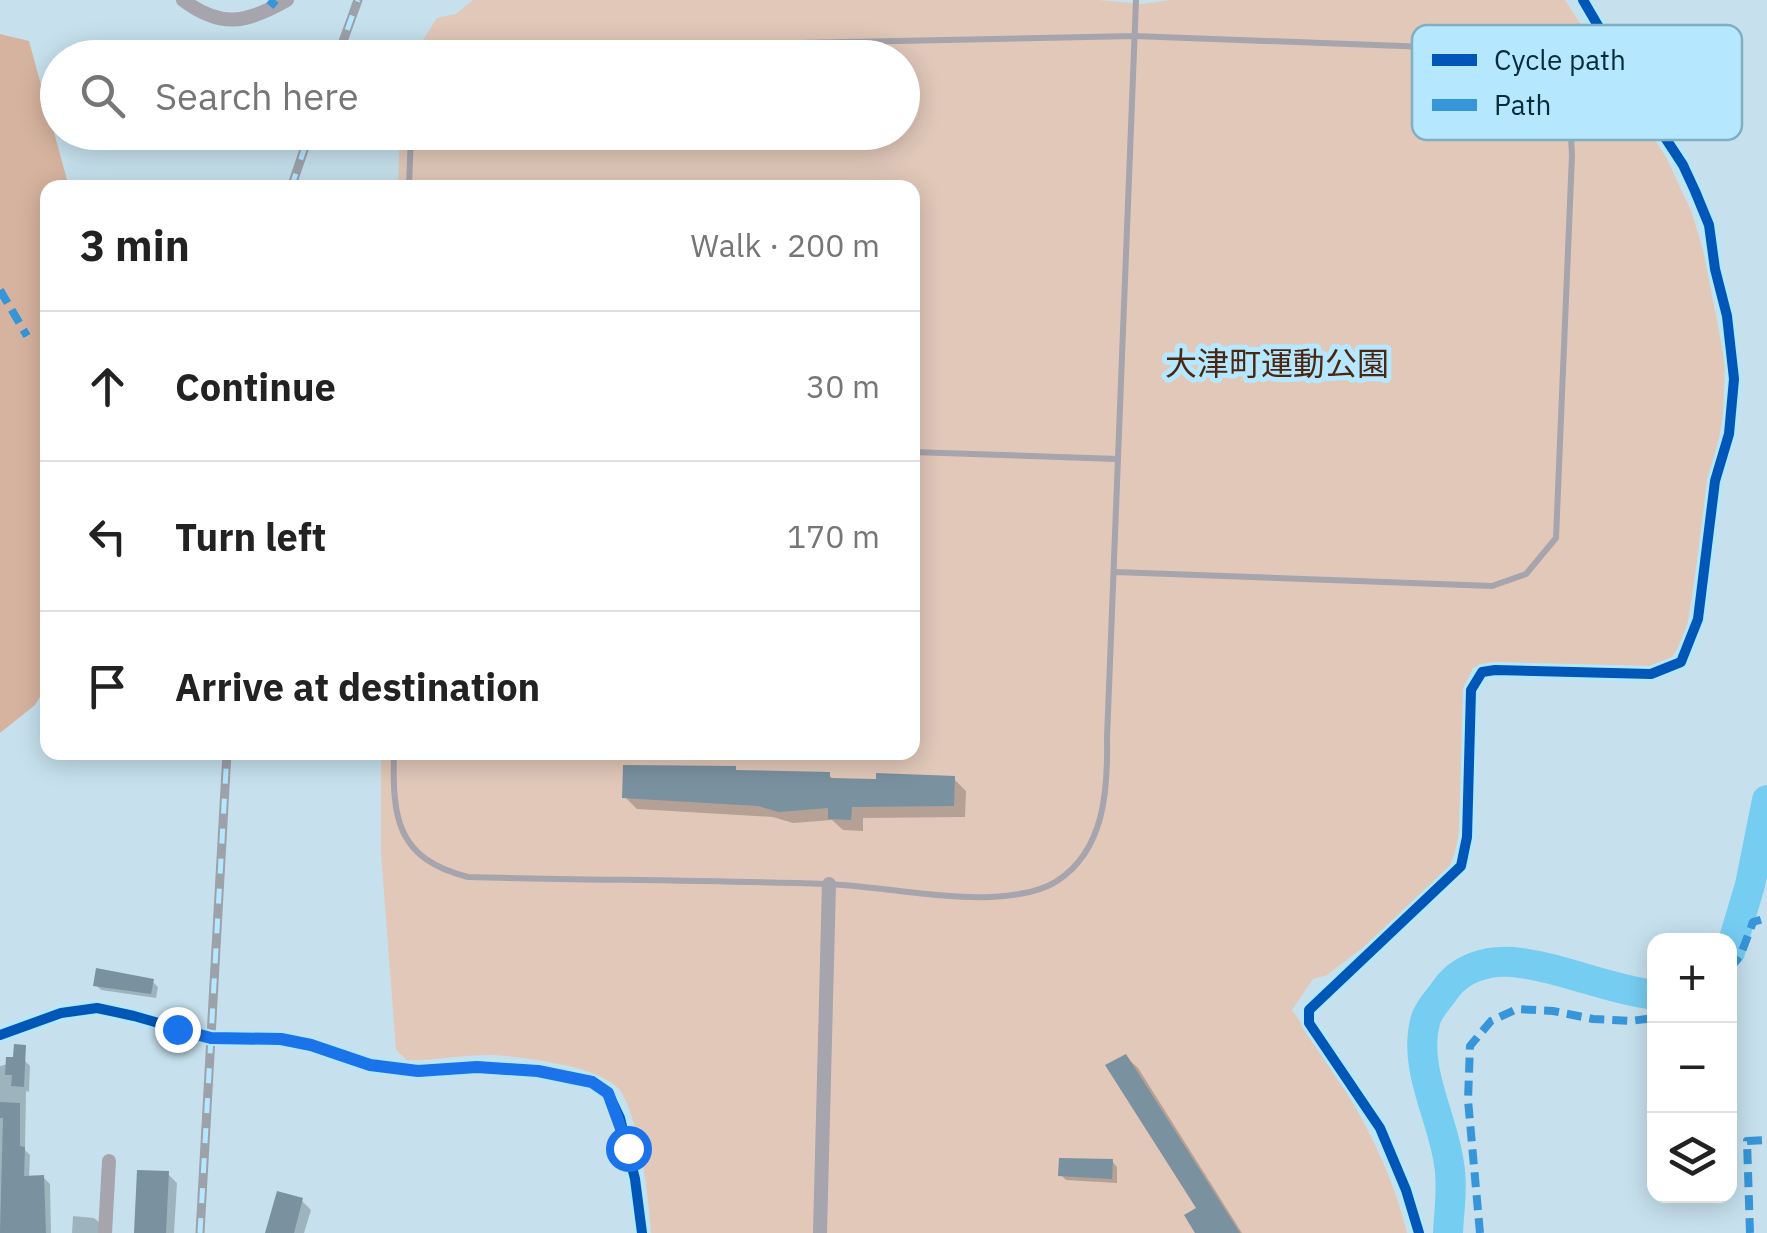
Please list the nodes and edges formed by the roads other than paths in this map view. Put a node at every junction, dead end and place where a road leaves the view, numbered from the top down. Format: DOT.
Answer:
graph roads {
  1 [pos="183,0"];
  2 [pos="287,0"];
  3 [pos="1136,0"];
  4 [pos="1583,0"];
  5 [pos="1598,25"];
  6 [pos="1134,36"];
  7 [pos="920,40"];
  8 [pos="1412,46"];
  9 [pos="1571,140"];
  10 [pos="1668,140"];
  11 [pos="410,150"];
  12 [pos="409,180"];
  13 [pos="920,452"];
  14 [pos="1117,460"];
  15 [pos="1114,572"];
  16 [pos="394,760"];
  17 [pos="829,884"];
  18 [pos="0,1036"];
  19 [pos="109,1161"];
  20 [pos="105,1233"];
  21 [pos="642,1233"];
  22 [pos="820,1233"];
  23 [pos="1418,1233"];
  1 -- 2 [label="street"];
  3 -- 6 [label="lane"];
  4 -- 5 [label="street"];
  6 -- 7 [label="lane"];
  6 -- 8 [label="lane"];
  6 -- 14 [label="lane"];
  9 -- 15 [label="lane"];
  10 -- 23 [label="street"];
  11 -- 12 [label="lane"];
  13 -- 14 [label="lane"];
  14 -- 15 [label="lane"];
  15 -- 17 [label="lane"];
  16 -- 17 [label="lane"];
  17 -- 22 [label="street"];
  18 -- 21 [label="street"];
  19 -- 20 [label="street"];
}
